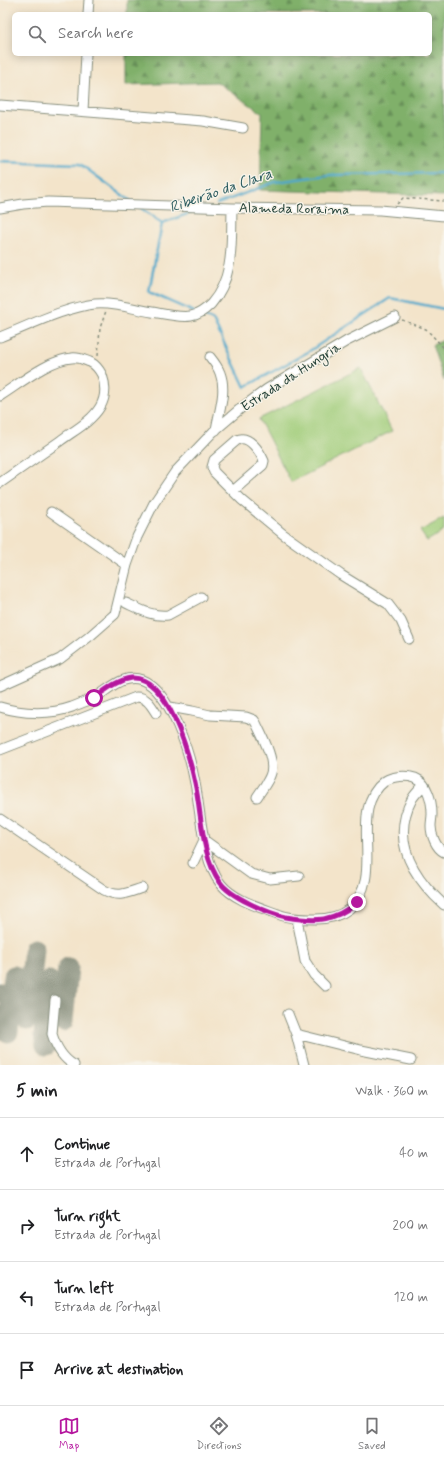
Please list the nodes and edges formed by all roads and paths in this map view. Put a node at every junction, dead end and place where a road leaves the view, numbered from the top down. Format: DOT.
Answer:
graph roads {
  1 [pos="89,0"];
  2 [pos="88,12"];
  3 [pos="86,56"];
  4 [pos="0,105"];
  5 [pos="83,111"];
  6 [pos="243,128"];
  7 [pos="444,201"];
  8 [pos="0,208"];
  9 [pos="232,208"];
  10 [pos="391,211"];
  11 [pos="444,216"];
  12 [pos="109,304"];
  13 [pos="395,317"];
  14 [pos="0,337"];
  15 [pos="444,348"];
  16 [pos="210,357"];
  17 [pos="96,365"];
  18 [pos="0,396"];
  19 [pos="216,430"];
  20 [pos="0,483"];
  21 [pos="233,491"];
  22 [pos="51,512"];
  23 [pos="127,565"];
  24 [pos="201,597"];
  25 [pos="126,603"];
  26 [pos="409,639"];
  27 [pos="0,686"];
  28 [pos="0,707"];
  29 [pos="170,708"];
  30 [pos="156,713"];
  31 [pos="0,750"];
  32 [pos="424,785"];
  33 [pos="256,797"];
  34 [pos="0,818"];
  35 [pos="204,840"];
  36 [pos="444,852"];
  37 [pos="193,863"];
  38 [pos="299,876"];
  39 [pos="142,888"];
  40 [pos="444,905"];
  41 [pos="297,919"];
  42 [pos="325,986"];
  43 [pos="55,1000"];
  44 [pos="288,1014"];
  45 [pos="296,1034"];
  46 [pos="411,1060"];
  47 [pos="74,1065"];
  48 [pos="304,1065"];
  1 -- 2 [label="street"];
  3 -- 5 [label="street"];
  4 -- 5 [label="street"];
  5 -- 6 [label="street"];
  7 -- 10 [label="path"];
  8 -- 9 [label="street, Alameda Roraima"];
  9 -- 10 [label="street, Alameda Roraima"];
  9 -- 12 [label="street"];
  10 -- 11 [label="street, Alameda Roraima"];
  12 -- 14 [label="street"];
  12 -- 17 [label="path"];
  13 -- 15 [label="path"];
  13 -- 19 [label="street, Estrada da Hungria"];
  16 -- 19 [label="street"];
  17 -- 18 [label="street"];
  17 -- 20 [label="street"];
  19 -- 23 [label="street, Estrada da Hungria"];
  21 -- 21 [label="street"];
  21 -- 26 [label="street"];
  22 -- 23 [label="street"];
  23 -- 27 [label="street, Estrada da Hungria"];
  24 -- 25 [label="street"];
  28 -- 29 [label="street"];
  29 -- 33 [label="street"];
  29 -- 35 [label="street"];
  30 -- 31 [label="street"];
  32 -- 36 [label="street"];
  32 -- 40 [label="street"];
  32 -- 41 [label="street"];
  34 -- 39 [label="street"];
  35 -- 37 [label="street"];
  35 -- 38 [label="street"];
  35 -- 41 [label="street"];
  41 -- 42 [label="street"];
  43 -- 47 [label="street"];
  44 -- 45 [label="street"];
  45 -- 46 [label="street"];
  45 -- 48 [label="street"];
}
